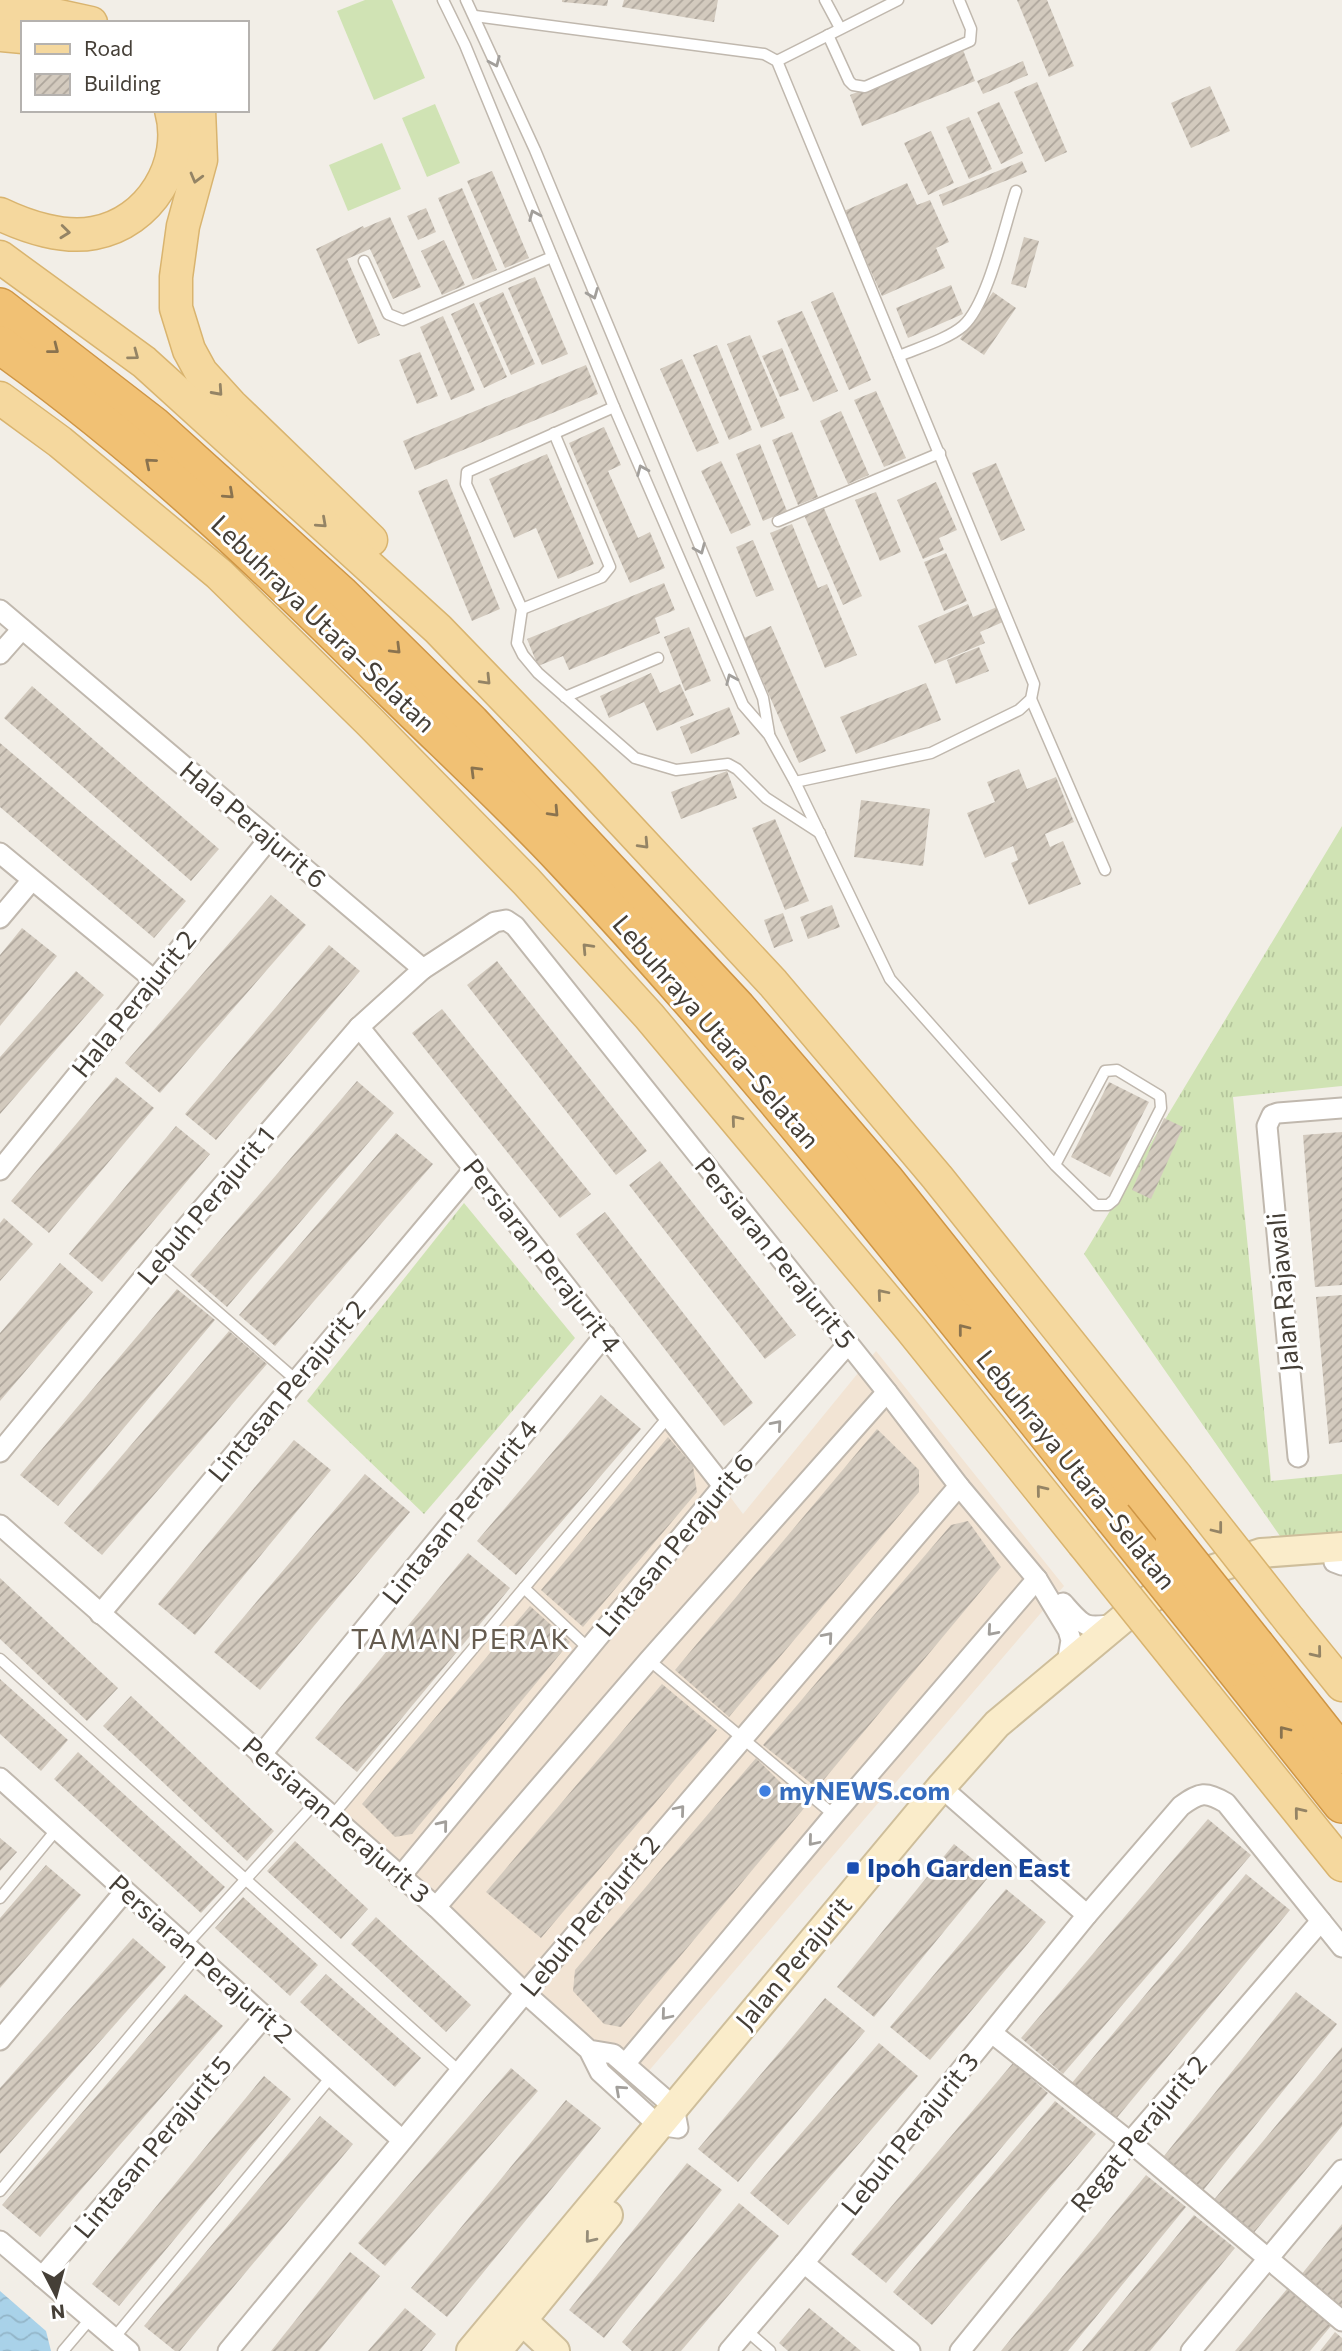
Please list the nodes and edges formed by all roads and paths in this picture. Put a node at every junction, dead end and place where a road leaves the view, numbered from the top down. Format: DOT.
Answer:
graph roads {
  1 [pos="443,0"];
  2 [pos="466,0"];
  3 [pos="825,0"];
  4 [pos="898,0"];
  5 [pos="958,0"];
  6 [pos="0,8"];
  7 [pos="475,16"];
  8 [pos="82,21"];
  9 [pos="840,28"];
  10 [pos="0,34"];
  11 [pos="828,35"];
  12 [pos="21,37"];
  13 [pos="777,61"];
  14 [pos="171,112"];
  15 [pos="199,112"];
  16 [pos="1016,191"];
  17 [pos="0,214"];
  18 [pos="0,257"];
  19 [pos="552,257"];
  20 [pos="364,261"];
  21 [pos="0,307"];
  22 [pos="0,345"];
  23 [pos="900,356"];
  24 [pos="0,398"];
  25 [pos="614,407"];
  26 [pos="0,414"];
  27 [pos="554,433"];
  28 [pos="60,442"];
  29 [pos="940,453"];
  30 [pos="778,521"];
  31 [pos="522,609"];
  32 [pos="0,610"];
  33 [pos="22,629"];
  34 [pos="438,629"];
  35 [pos="0,654"];
  36 [pos="658,658"];
  37 [pos="565,697"];
  38 [pos="1031,699"];
  39 [pos="769,735"];
  40 [pos="796,782"];
  41 [pos="820,833"];
  42 [pos="269,839"];
  43 [pos="0,853"];
  44 [pos="1105,870"];
  45 [pos="32,880"];
  46 [pos="0,918"];
  47 [pos="423,970"];
  48 [pos="154,980"];
  49 [pos="359,1027"];
  50 [pos="1342,1108"];
  51 [pos="1055,1165"];
  52 [pos="474,1169"];
  53 [pos="0,1170"];
  54 [pos="158,1260"];
  55 [pos="605,1335"];
  56 [pos="848,1345"];
  57 [pos="296,1380"];
  58 [pos="887,1392"];
  59 [pos="669,1415"];
  60 [pos="0,1452"];
  61 [pos="1298,1457"];
  62 [pos="723,1486"];
  63 [pos="958,1486"];
  64 [pos="0,1525"];
  65 [pos="1340,1559"];
  66 [pos="1037,1579"];
  67 [pos="524,1588"];
  68 [pos="100,1614"];
  69 [pos="1116,1624"];
  70 [pos="588,1648"];
  71 [pos="1245,1656"];
  72 [pos="0,1659"];
  73 [pos="649,1660"];
  74 [pos="1067,1664"];
  75 [pos="1342,1685"];
  76 [pos="742,1738"];
  77 [pos="261,1755"];
  78 [pos="1342,1755"];
  79 [pos="0,1778"];
  80 [pos="950,1795"];
  81 [pos="316,1802"];
  82 [pos="1342,1804"];
  83 [pos="834,1815"];
  84 [pos="332,1816"];
  85 [pos="57,1829"];
  86 [pos="1342,1865"];
  87 [pos="400,1877"];
  88 [pos="246,1879"];
  89 [pos="125,1891"];
  90 [pos="0,1898"];
  91 [pos="436,1907"];
  92 [pos="1087,1915"];
  93 [pos="1321,1921"];
  94 [pos="1342,1947"];
  95 [pos="191,1951"];
  96 [pos="525,1993"];
  97 [pos="264,2017"];
  98 [pos="992,2033"];
  99 [pos="0,2040"];
  100 [pos="589,2050"];
  101 [pos="625,2064"];
  102 [pos="459,2071"];
  103 [pos="331,2077"];
  104 [pos="670,2120"];
  105 [pos="402,2140"];
  106 [pos="1130,2143"];
  107 [pos="1342,2170"];
  108 [pos="0,2191"];
  109 [pos="0,2241"];
  110 [pos="1267,2259"];
  111 [pos="804,2263"];
  112 [pos="42,2277"];
  113 [pos="516,2314"];
  114 [pos="91,2318"];
  115 [pos="1342,2321"];
  116 [pos="746,2330"];
  117 [pos="121,2345"];
  118 [pos="63,2351"];
  119 [pos="228,2351"];
  120 [pos="471,2351"];
  121 [pos="497,2351"];
  122 [pos="555,2351"];
  123 [pos="729,2351"];
  124 [pos="770,2351"];
  125 [pos="910,2351"];
  126 [pos="960,2351"];
  127 [pos="1191,2351"];
  19 -- 1 [label="lane, one-way"];
  2 -- 7 [label="lane"];
  3 -- 9 [label="lane"];
  4 -- 9 [label="lane"];
  5 -- 11 [label="lane"];
  6 -- 8 [label="main road"];
  7 -- 13 [label="lane"];
  7 -- 39 [label="lane, one-way"];
  9 -- 11 [label="lane"];
  10 -- 12 [label="main road"];
  11 -- 13 [label="lane"];
  13 -- 23 [label="lane"];
  17 -- 14 [label="main road, one-way"];
  15 -- 34 [label="main road, one-way"];
  16 -- 23 [label="lane"];
  18 -- 34 [label="main road, one-way"];
  19 -- 20 [label="lane"];
  19 -- 25 [label="lane"];
  21 -- 71 [label="highway, Lebuhraya Utara–Selatan, one-way, bridge"];
  71 -- 22 [label="highway, Lebuhraya Utara–Selatan, one-way, bridge"];
  23 -- 29 [label="lane"];
  24 -- 28 [label="main road"];
  25 -- 27 [label="lane"];
  39 -- 25 [label="lane, one-way"];
  26 -- 28 [label="main road"];
  27 -- 31 [label="lane"];
  27 -- 31 [label="lane"];
  86 -- 28 [label="main road, one-way, bridge"];
  29 -- 30 [label="lane"];
  29 -- 38 [label="lane"];
  31 -- 37 [label="lane"];
  32 -- 33 [label="street, Hala Perajurit 6"];
  33 -- 35 [label="street"];
  33 -- 42 [label="street, Hala Perajurit 6"];
  34 -- 75 [label="main road, one-way, bridge"];
  36 -- 37 [label="lane"];
  37 -- 41 [label="lane"];
  38 -- 40 [label="lane"];
  38 -- 44 [label="lane"];
  39 -- 40 [label="lane"];
  40 -- 41 [label="lane"];
  41 -- 51 [label="lane"];
  42 -- 47 [label="street, Hala Perajurit 6"];
  42 -- 48 [label="street, Hala Perajurit 2"];
  43 -- 45 [label="street"];
  45 -- 46 [label="street"];
  45 -- 48 [label="street"];
  47 -- 49 [label="street, Lebuh Perajurit 1"];
  47 -- 56 [label="street, Persiaran Perajurit 5"];
  48 -- 53 [label="street, Hala Perajurit 2"];
  49 -- 52 [label="street, Persiaran Perajurit 4"];
  49 -- 54 [label="street, Lebuh Perajurit 1"];
  50 -- 61 [label="street, Jalan Rajawali"];
  51 -- 51 [label="lane"];
  52 -- 55 [label="street, Persiaran Perajurit 4"];
  52 -- 57 [label="street, Lintasan Perajurit 2"];
  54 -- 57 [label="lane"];
  54 -- 60 [label="street, Lebuh Perajurit 1"];
  55 -- 59 [label="street, Persiaran Perajurit 4"];
  55 -- 77 [label="street, Lintasan Perajurit 4"];
  56 -- 58 [label="street, Persiaran Perajurit 5"];
  62 -- 56 [label="street, Lintasan Perajurit 6, one-way"];
  57 -- 68 [label="street, Lintasan Perajurit 2"];
  58 -- 63 [label="street, Persiaran Perajurit 5"];
  58 -- 73 [label="street, Lintasan Perajurit 6"];
  59 -- 62 [label="street, Persiaran Perajurit 4"];
  59 -- 67 [label="lane"];
  62 -- 70 [label="street, Lintasan Perajurit 6"];
  63 -- 66 [label="street, Persiaran Perajurit 5"];
  76 -- 63 [label="street, Lebuh Perajurit 2, one-way"];
  64 -- 68 [label="street, Persiaran Perajurit 3"];
  65 -- 69 [label="street, Jalan Perajurit"];
  65 -- 80 [label="street, Jalan Perajurit"];
  66 -- 69 [label="street, Persiaran Perajurit 5"];
  66 -- 74 [label="street, Persiaran Perajurit 5"];
  66 -- 83 [label="street, one-way"];
  67 -- 70 [label="lane"];
  67 -- 84 [label="lane"];
  68 -- 77 [label="street, Persiaran Perajurit 3"];
  69 -- 74 [label="street, Jalan Perajurit"];
  87 -- 70 [label="street, Lintasan Perajurit 6, one-way"];
  71 -- 78 [label="highway, Lebuhraya Utara–Selatan"];
  82 -- 71 [label="highway, Lebuhraya Utara–Selatan, one-way"];
  72 -- 88 [label="lane"];
  73 -- 76 [label="lane"];
  73 -- 91 [label="street, Lintasan Perajurit 6"];
  74 -- 104 [label="street, Jalan Perajurit"];
  76 -- 83 [label="lane"];
  96 -- 76 [label="street, Lebuh Perajurit 2, one-way"];
  77 -- 81 [label="street, Persiaran Perajurit 3"];
  79 -- 85 [label="street, Persiaran Perajurit 2"];
  80 -- 92 [label="street"];
  80 -- 104 [label="street, Jalan Perajurit"];
  81 -- 84 [label="street, Persiaran Perajurit 3"];
  81 -- 88 [label="lane"];
  83 -- 101 [label="street, one-way"];
  84 -- 87 [label="street, Persiaran Perajurit 3"];
  85 -- 89 [label="street, Persiaran Perajurit 2"];
  85 -- 90 [label="lane"];
  87 -- 91 [label="street, Persiaran Perajurit 3"];
  88 -- 95 [label="lane"];
  88 -- 102 [label="lane"];
  89 -- 95 [label="street, Persiaran Perajurit 2"];
  89 -- 99 [label="street"];
  91 -- 96 [label="street, Persiaran Perajurit 3"];
  92 -- 93 [label="street, Lebuh Perajurit 3"];
  92 -- 98 [label="street, Lebuh Perajurit 3"];
  93 -- 94 [label="street"];
  93 -- 106 [label="street, Regat Perajurit 2"];
  95 -- 97 [label="street, Persiaran Perajurit 2"];
  95 -- 108 [label="lane"];
  96 -- 100 [label="street, Persiaran Perajurit 3"];
  96 -- 102 [label="street, Lebuh Perajurit 2"];
  97 -- 103 [label="street, Persiaran Perajurit 2"];
  97 -- 112 [label="street, Lintasan Perajurit 5"];
  98 -- 106 [label="street"];
  98 -- 111 [label="street, Lebuh Perajurit 3"];
  100 -- 101 [label="street, Persiaran Perajurit 3"];
  104 -- 100 [label="street, one-way"];
  101 -- 104 [label="street, Persiaran Perajurit 3"];
  102 -- 105 [label="street, Lebuh Perajurit 2"];
  103 -- 105 [label="street, Persiaran Perajurit 2"];
  103 -- 117 [label="lane"];
  104 -- 113 [label="street, Jalan Perajurit"];
  105 -- 119 [label="street, Lebuh Perajurit 2"];
  106 -- 110 [label="street"];
  106 -- 126 [label="street, Regat Perajurit 2"];
  107 -- 110 [label="street"];
  109 -- 112 [label="street"];
  110 -- 115 [label="street"];
  110 -- 127 [label="street"];
  111 -- 116 [label="street, Lebuh Perajurit 3"];
  111 -- 125 [label="street"];
  112 -- 114 [label="street"];
  113 -- 120 [label="street, Jalan Perajurit"];
  113 -- 121 [label="street, Jalan Perajurit"];
  113 -- 122 [label="street"];
  114 -- 117 [label="street"];
  114 -- 118 [label="lane"];
  116 -- 123 [label="street, Lebuh Perajurit 3"];
  116 -- 124 [label="lane"];
}
